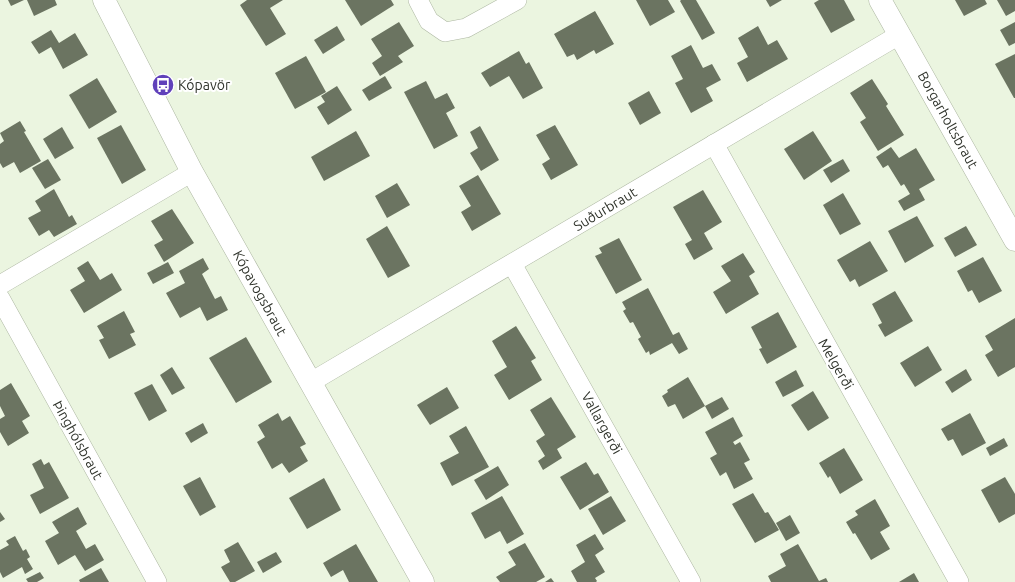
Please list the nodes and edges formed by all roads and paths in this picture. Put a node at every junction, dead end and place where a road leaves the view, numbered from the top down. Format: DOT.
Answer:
graph roads {
  1 [pos="104,0"];
  2 [pos="418,0"];
  3 [pos="517,0"];
  4 [pos="880,0"];
  5 [pos="899,35"];
  6 [pos="714,144"];
  7 [pos="192,172"];
  8 [pos="1015,240"];
  9 [pos="512,264"];
  10 [pos="0,285"];
  11 [pos="0,298"];
  12 [pos="311,382"];
  13 [pos="157,582"];
  14 [pos="423,582"];
  15 [pos="691,582"];
  16 [pos="959,582"];
  1 -- 7 [label="street, Kópavogsbraut"];
  2 -- 3 [label="street"];
  4 -- 5 [label="street, Borgarholtsbraut"];
  5 -- 6 [label="street, Suðurbraut"];
  5 -- 8 [label="street, Borgarholtsbraut"];
  6 -- 9 [label="street, Suðurbraut"];
  6 -- 16 [label="street, Melgerði"];
  7 -- 10 [label="street"];
  7 -- 12 [label="street, Kópavogsbraut"];
  9 -- 12 [label="street, Suðurbraut"];
  9 -- 15 [label="street, Vallargerði"];
  11 -- 13 [label="street, Þinghólsbraut"];
  12 -- 14 [label="street, Kópavogsbraut"];
}
